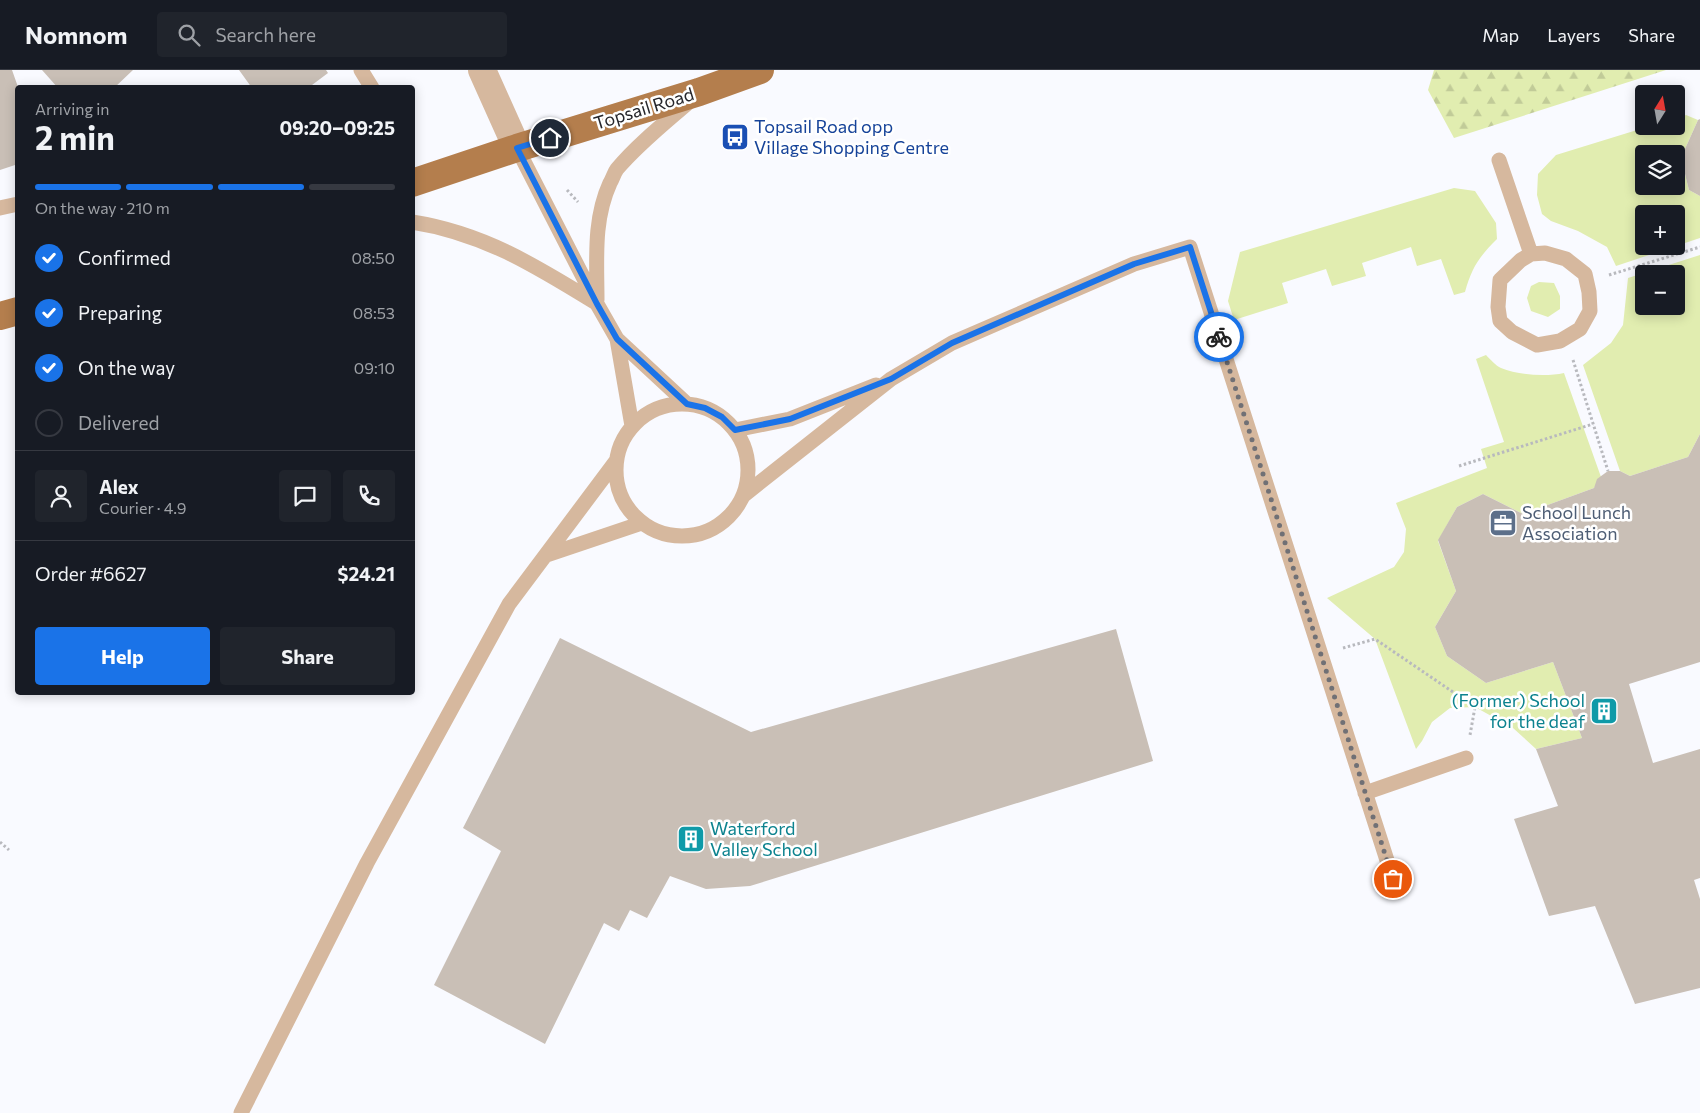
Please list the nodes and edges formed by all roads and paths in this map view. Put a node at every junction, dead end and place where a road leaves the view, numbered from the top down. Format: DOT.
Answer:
graph roads {
  1 [pos="362,70"];
  2 [pos="482,70"];
  3 [pos="760,70"];
  4 [pos="370,85"];
  5 [pos="699,92"];
  6 [pos="517,148"];
  7 [pos="1499,160"];
  8 [pos="415,182"];
  9 [pos="563,186"];
  10 [pos="578,202"];
  11 [pos="15,205"];
  12 [pos="0,208"];
  13 [pos="415,222"];
  14 [pos="1700,247"];
  15 [pos="1531,254"];
  16 [pos="1587,281"];
  17 [pos="597,304"];
  18 [pos="15,312"];
  19 [pos="0,316"];
  20 [pos="1566,338"];
  21 [pos="617,339"];
  22 [pos="891,379"];
  23 [pos="687,404"];
  24 [pos="1593,424"];
  25 [pos="632,426"];
  26 [pos="735,430"];
  27 [pos="616,461"];
  28 [pos="1459,466"];
  29 [pos="1608,471"];
  30 [pos="744,495"];
  31 [pos="642,524"];
  32 [pos="547,555"];
  33 [pos="1321,655"];
  34 [pos="1466,758"];
  35 [pos="1365,793"];
  36 [pos="0,842"];
  37 [pos="9,850"];
  38 [pos="1393,879"];
  39 [pos="241,1113"];
  1 -- 4 [label="lane"];
  2 -- 6 [label="street"];
  3 -- 5 [label="main road, Topsail Road"];
  5 -- 6 [label="main road, Topsail Road"];
  5 -- 17 [label="lane"];
  6 -- 8 [label="main road, Topsail Road"];
  6 -- 17 [label="lane"];
  7 -- 15 [label="lane"];
  9 -- 10 [label="path"];
  11 -- 12 [label="lane"];
  13 -- 17 [label="lane"];
  14 -- 16 [label="path"];
  15 -- 16 [label="lane"];
  15 -- 20 [label="lane"];
  16 -- 20 [label="lane"];
  17 -- 21 [label="lane"];
  18 -- 19 [label="main road"];
  20 -- 24 [label="path"];
  21 -- 23 [label="lane"];
  21 -- 25 [label="lane"];
  22 -- 26 [label="lane"];
  22 -- 30 [label="lane"];
  22 -- 33 [label="lane"];
  23 -- 25 [label="lane"];
  23 -- 26 [label="lane"];
  24 -- 28 [label="path"];
  24 -- 29 [label="path"];
  25 -- 27 [label="lane"];
  26 -- 30 [label="lane"];
  27 -- 31 [label="lane"];
  27 -- 32 [label="lane"];
  30 -- 31 [label="lane"];
  31 -- 32 [label="lane"];
  32 -- 39 [label="lane"];
  33 -- 34 [label="path"];
  33 -- 35 [label="lane"];
  34 -- 35 [label="lane"];
  35 -- 38 [label="lane"];
  36 -- 37 [label="path"];
}
